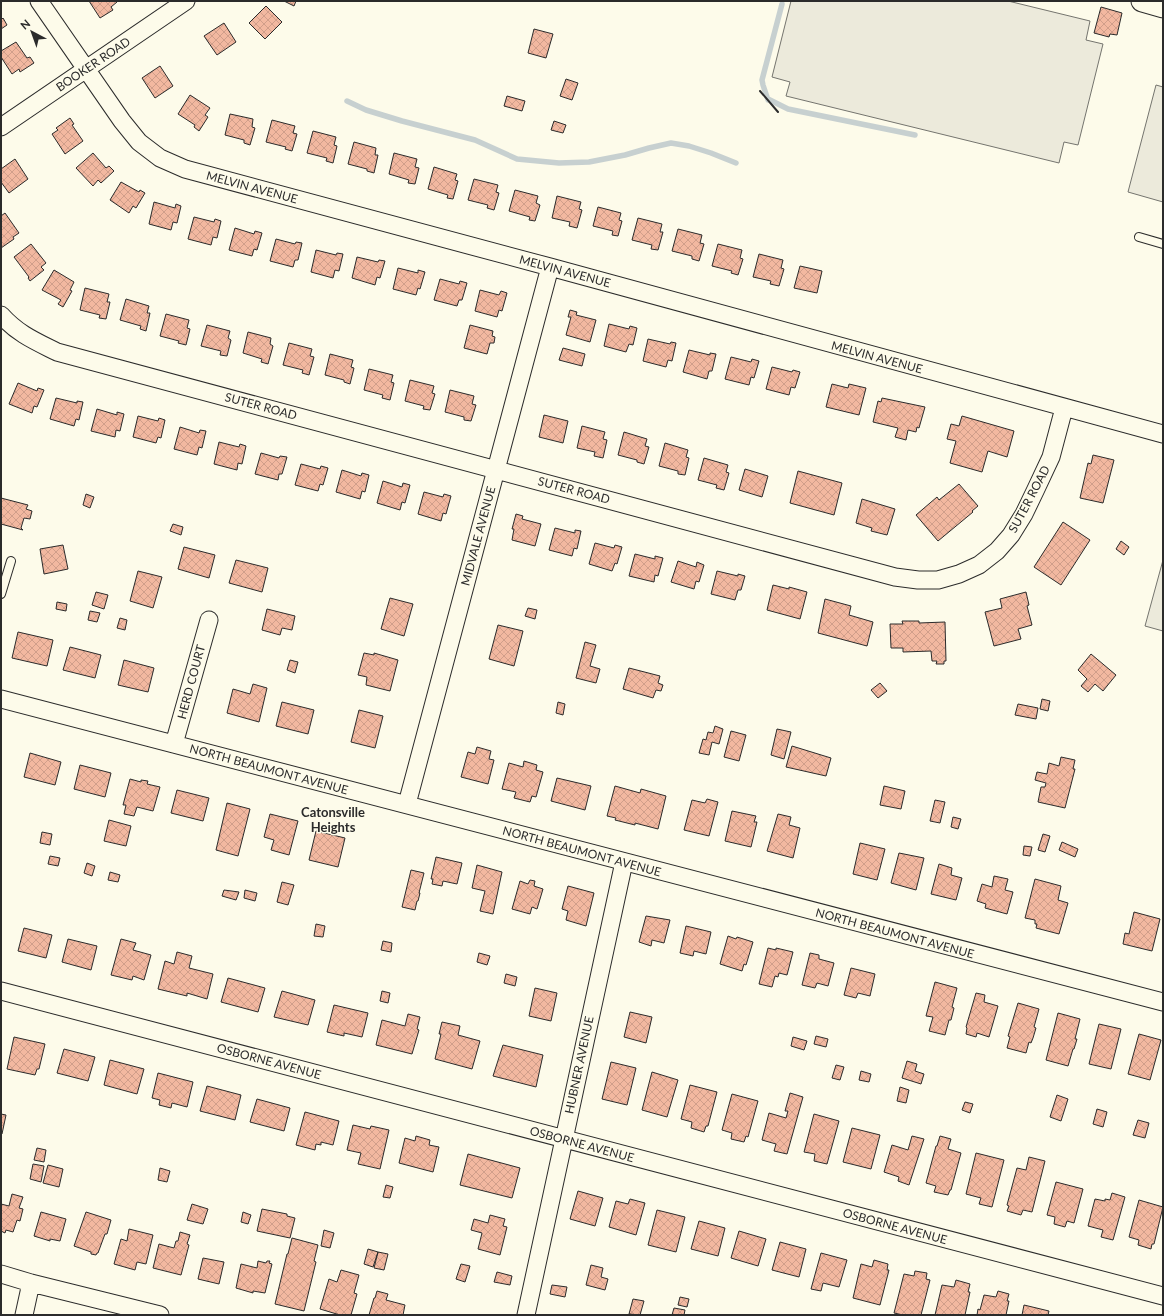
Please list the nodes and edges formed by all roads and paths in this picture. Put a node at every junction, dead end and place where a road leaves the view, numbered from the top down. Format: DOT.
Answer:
graph roads {
  1 [pos="39,1"];
  2 [pos="186,1"];
  3 [pos="1142,1"];
  4 [pos="1163,7"];
  5 [pos="86,69"];
  6 [pos="1,127"];
  7 [pos="1139,237"];
  8 [pos="1163,244"];
  9 [pos="550,267"];
  10 [pos="1,315"];
  11 [pos="1064,408"];
  12 [pos="1163,434"];
  13 [pos="496,469"];
  14 [pos="11,561"];
  15 [pos="1,594"];
  16 [pos="209,620"];
  17 [pos="1,699"];
  18 [pos="174,744"];
  19 [pos="407,804"];
  20 [pos="624,862"];
  21 [pos="1,991"];
  22 [pos="1163,1002"];
  23 [pos="563,1139"];
  24 [pos="1,1274"];
  25 [pos="32,1282"];
  26 [pos="1163,1296"];
  27 [pos="24,1315"];
  28 [pos="160,1315"];
  29 [pos="526,1315"];
  1 -- 5 [label="street, MELVIN AVENUE"];
  2 -- 5 [label="street, BOOKER ROAD"];
  3 -- 4 [label="street"];
  5 -- 6 [label="street, BOOKER ROAD"];
  5 -- 9 [label="street, MELVIN AVENUE"];
  7 -- 8 [label="lane"];
  9 -- 11 [label="street, MELVIN AVENUE"];
  9 -- 13 [label="street, MIDVALE AVENUE"];
  10 -- 13 [label="street, SUTER ROAD"];
  11 -- 12 [label="street, MELVIN AVENUE"];
  11 -- 13 [label="street, SUTER ROAD"];
  13 -- 19 [label="street, MIDVALE AVENUE"];
  14 -- 15 [label="lane"];
  16 -- 18 [label="street, HERD COURT"];
  17 -- 18 [label="street, NORTH BEAUMONT AVENUE"];
  18 -- 19 [label="street, NORTH BEAUMONT AVENUE"];
  19 -- 20 [label="street, NORTH BEAUMONT AVENUE"];
  20 -- 22 [label="street, NORTH BEAUMONT AVENUE"];
  20 -- 23 [label="street, HUBNER AVENUE"];
  21 -- 23 [label="street, OSBORNE AVENUE"];
  23 -- 26 [label="street, OSBORNE AVENUE"];
  23 -- 29 [label="street, HUBNER AVENUE"];
  24 -- 25 [label="street"];
  25 -- 27 [label="street"];
  25 -- 28 [label="street"];
}
